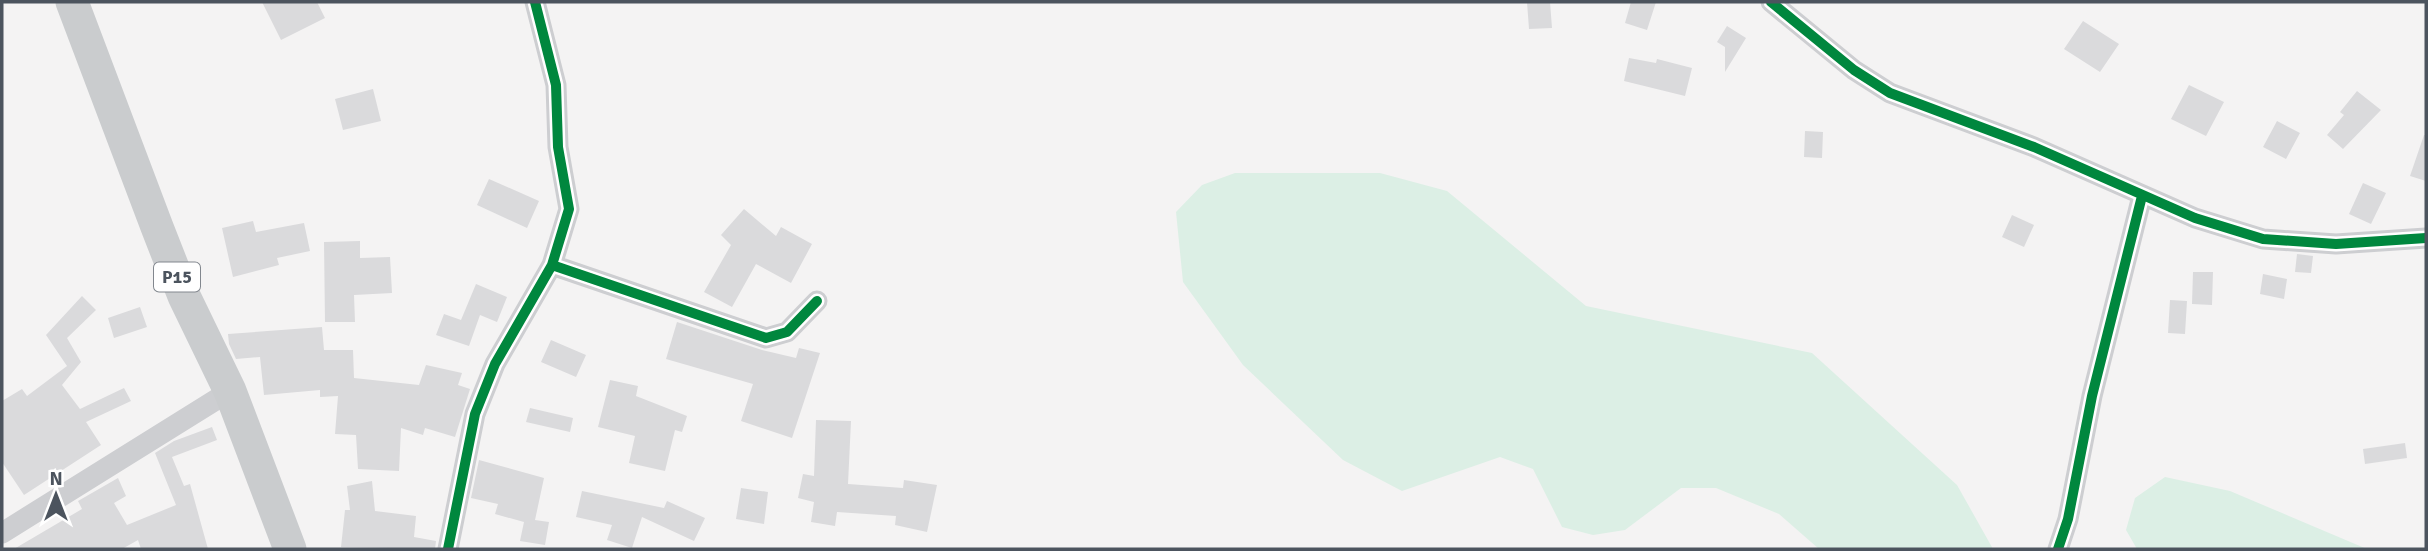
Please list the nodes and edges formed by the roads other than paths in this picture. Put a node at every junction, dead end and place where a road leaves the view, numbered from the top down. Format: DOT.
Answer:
graph roads {
  1 [pos="72,2"];
  2 [pos="535,2"];
  3 [pos="1771,2"];
  4 [pos="2142,196"];
  5 [pos="2426,238"];
  6 [pos="552,265"];
  7 [pos="817,301"];
  8 [pos="230,391"];
  9 [pos="2,533"];
  10 [pos="290,549"];
  11 [pos="448,549"];
  12 [pos="2059,549"];
  1 -- 8 [label="main road, P15"];
  2 -- 6 [label="street"];
  3 -- 4 [label="street"];
  4 -- 5 [label="street"];
  4 -- 12 [label="street"];
  6 -- 7 [label="street"];
  6 -- 11 [label="street"];
  8 -- 9 [label="street"];
  8 -- 10 [label="main road, P15"];
}
